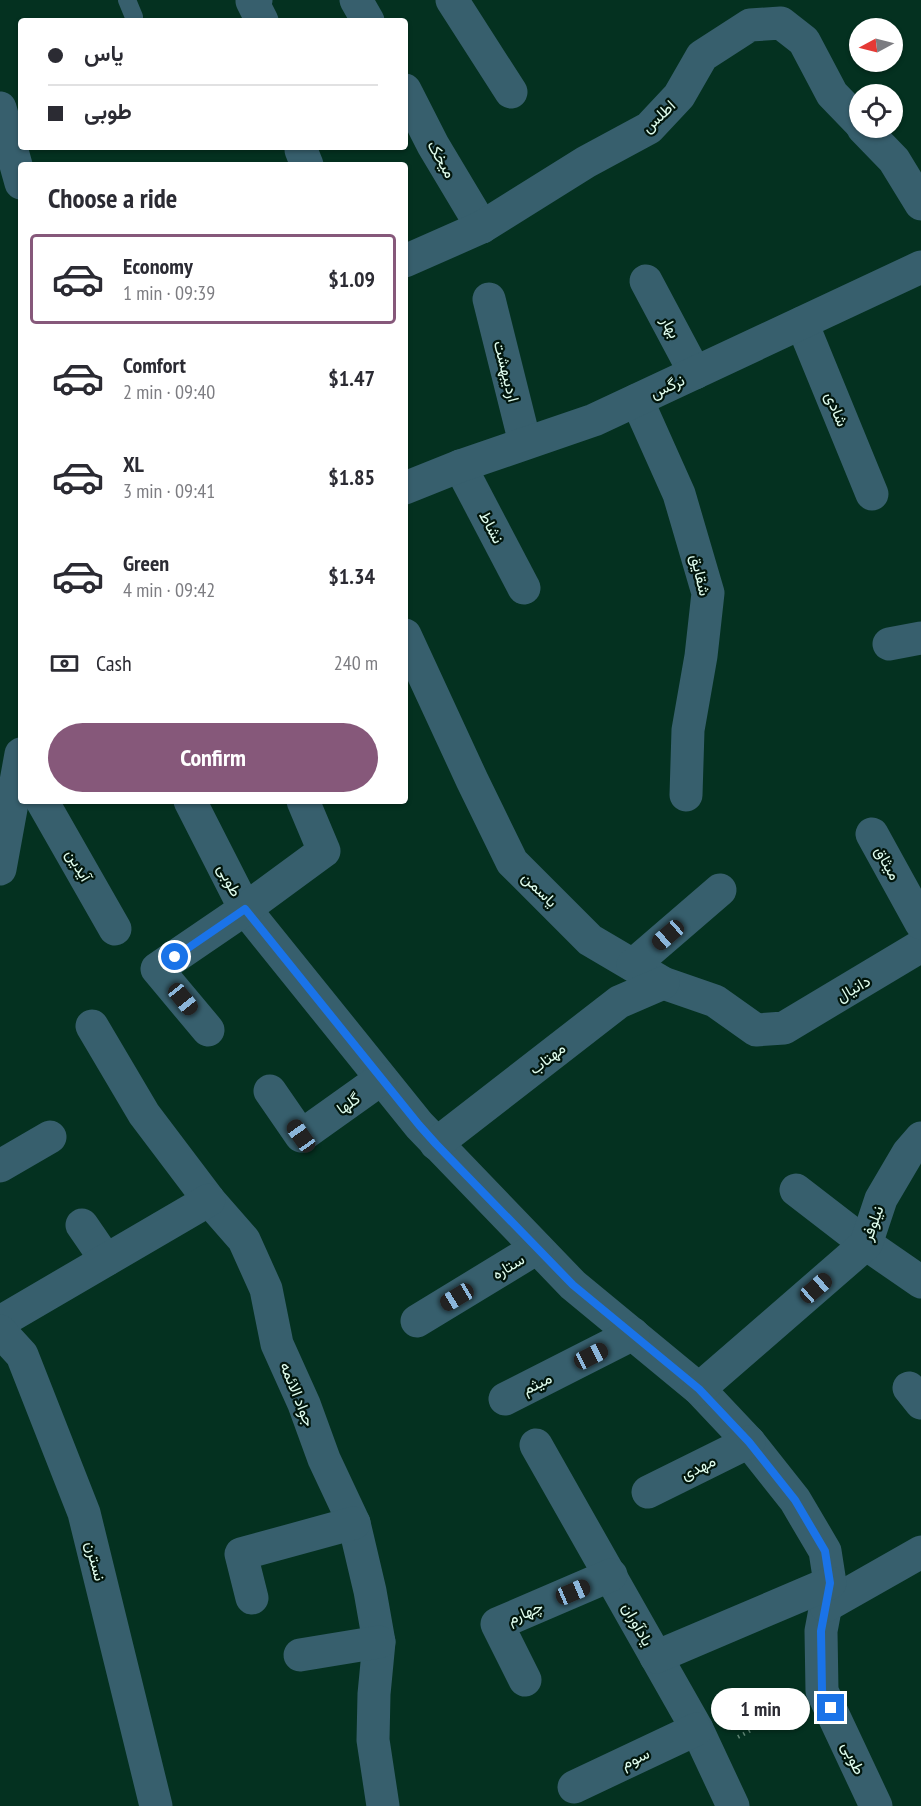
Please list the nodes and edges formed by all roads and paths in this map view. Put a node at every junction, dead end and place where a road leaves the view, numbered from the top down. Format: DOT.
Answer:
graph roads {
  1 [pos="256,0"];
  2 [pos="356,0"];
  3 [pos="452,0"];
  4 [pos="759,12"];
  5 [pos="260,18"];
  6 [pos="366,18"];
  7 [pos="511,92"];
  8 [pos="408,96"];
  9 [pos="0,108"];
  10 [pos="849,112"];
  11 [pos="873,138"];
  12 [pos="18,172"];
  13 [pos="921,204"];
  14 [pos="482,226"];
  15 [pos="408,260"];
  16 [pos="918,275"];
  17 [pos="646,281"];
  18 [pos="489,299"];
  19 [pos="802,323"];
  20 [pos="695,373"];
  21 [pos="637,400"];
  22 [pos="525,443"];
  23 [pos="460,466"];
  24 [pos="408,487"];
  25 [pos="872,495"];
  26 [pos="524,588"];
  27 [pos="921,638"];
  28 [pos="408,641"];
  29 [pos="889,644"];
  30 [pos="18,776"];
  31 [pos="686,795"];
  32 [pos="44,804"];
  33 [pos="192,804"];
  34 [pos="304,804"];
  35 [pos="872,834"];
  36 [pos="0,869"];
  37 [pos="720,890"];
  38 [pos="245,909"];
  39 [pos="921,923"];
  40 [pos="115,929"];
  41 [pos="921,946"];
  42 [pos="633,965"];
  43 [pos="663,983"];
  44 [pos="92,1026"];
  45 [pos="784,1028"];
  46 [pos="208,1030"];
  47 [pos="381,1079"];
  48 [pos="270,1092"];
  49 [pos="50,1137"];
  50 [pos="921,1137"];
  51 [pos="436,1144"];
  52 [pos="0,1166"];
  53 [pos="796,1190"];
  54 [pos="209,1200"];
  55 [pos="82,1225"];
  56 [pos="866,1245"];
  57 [pos="537,1248"];
  58 [pos="106,1260"];
  59 [pos="921,1282"];
  60 [pos="417,1321"];
  61 [pos="0,1322"];
  62 [pos="0,1330"];
  63 [pos="633,1334"];
  64 [pos="699,1389"];
  65 [pos="505,1399"];
  66 [pos="749,1442"];
  67 [pos="536,1445"];
  68 [pos="648,1492"];
  69 [pos="354,1523"];
  70 [pos="921,1552"];
  71 [pos="611,1575"];
  72 [pos="828,1594"];
  73 [pos="252,1598"];
  74 [pos="379,1642"];
  75 [pos="300,1655"];
  76 [pos="656,1657"];
  77 [pos="525,1680"];
  78 [pos="697,1729"];
  79 [pos="574,1787"];
  80 [pos="156,1806"];
  81 [pos="382,1806"];
  82 [pos="733,1806"];
  83 [pos="876,1806"];
  1 -- 5 [label="street"];
  2 -- 6 [label="street"];
  3 -- 7 [label="street"];
  4 -- 10 [label="street, اطلس"];
  4 -- 14 [label="street, اطلس"];
  8 -- 14 [label="street, میخک"];
  9 -- 12 [label="street"];
  11 -- 13 [label="street"];
  14 -- 15 [label="street, اطلس"];
  16 -- 19 [label="street, نرگس"];
  17 -- 20 [label="street, بهار"];
  18 -- 22 [label="street, اردیبهشت"];
  19 -- 20 [label="street, نرگس"];
  19 -- 25 [label="street, شادی"];
  20 -- 21 [label="street, نرگس"];
  21 -- 22 [label="street, نرگس"];
  21 -- 31 [label="street, شقایق"];
  22 -- 23 [label="street, نرگس"];
  23 -- 24 [label="street, نرگس"];
  23 -- 26 [label="street, نشاط"];
  27 -- 29 [label="street"];
  28 -- 42 [label="street, یاسمن"];
  30 -- 36 [label="street"];
  32 -- 40 [label="street, آیدین"];
  33 -- 38 [label="street, طوبی"];
  34 -- 38 [label="street"];
  35 -- 39 [label="street, میثاق"];
  37 -- 42 [label="street"];
  38 -- 46 [label="street"];
  38 -- 47 [label="street, طوبی"];
  41 -- 45 [label="street, دانیال"];
  42 -- 43 [label="street, یاسمن"];
  43 -- 45 [label="street, یاسمن"];
  43 -- 51 [label="street, مهتاب"];
  44 -- 54 [label="street, جواد الائمه"];
  47 -- 48 [label="street, گلها"];
  47 -- 51 [label="street, طوبی"];
  49 -- 52 [label="street"];
  50 -- 56 [label="street, نیلوفر"];
  51 -- 57 [label="street, طوبی"];
  53 -- 56 [label="street"];
  54 -- 58 [label="street"];
  54 -- 69 [label="street, جواد الائمه"];
  55 -- 58 [label="street"];
  56 -- 59 [label="street"];
  56 -- 64 [label="street, نیلوفر"];
  57 -- 60 [label="street, ستاره"];
  57 -- 63 [label="street, طوبی"];
  58 -- 61 [label="street"];
  62 -- 80 [label="street, نسترن"];
  63 -- 64 [label="street, طوبی"];
  63 -- 65 [label="street, میثم"];
  64 -- 66 [label="street, طوبی"];
  66 -- 68 [label="street, مهدی"];
  66 -- 72 [label="street, طوبی"];
  67 -- 71 [label="street, یادآوران"];
  69 -- 73 [label="street"];
  69 -- 74 [label="street, جواد الائمه"];
  70 -- 72 [label="street"];
  71 -- 76 [label="street, یادآوران"];
  71 -- 77 [label="street, چهارم"];
  72 -- 76 [label="street"];
  72 -- 83 [label="street, طوبی"];
  74 -- 75 [label="street"];
  74 -- 81 [label="street, جواد الائمه"];
  76 -- 78 [label="street, یادآوران"];
  78 -- 79 [label="street, سوم"];
  78 -- 82 [label="street, یادآوران"];
}
